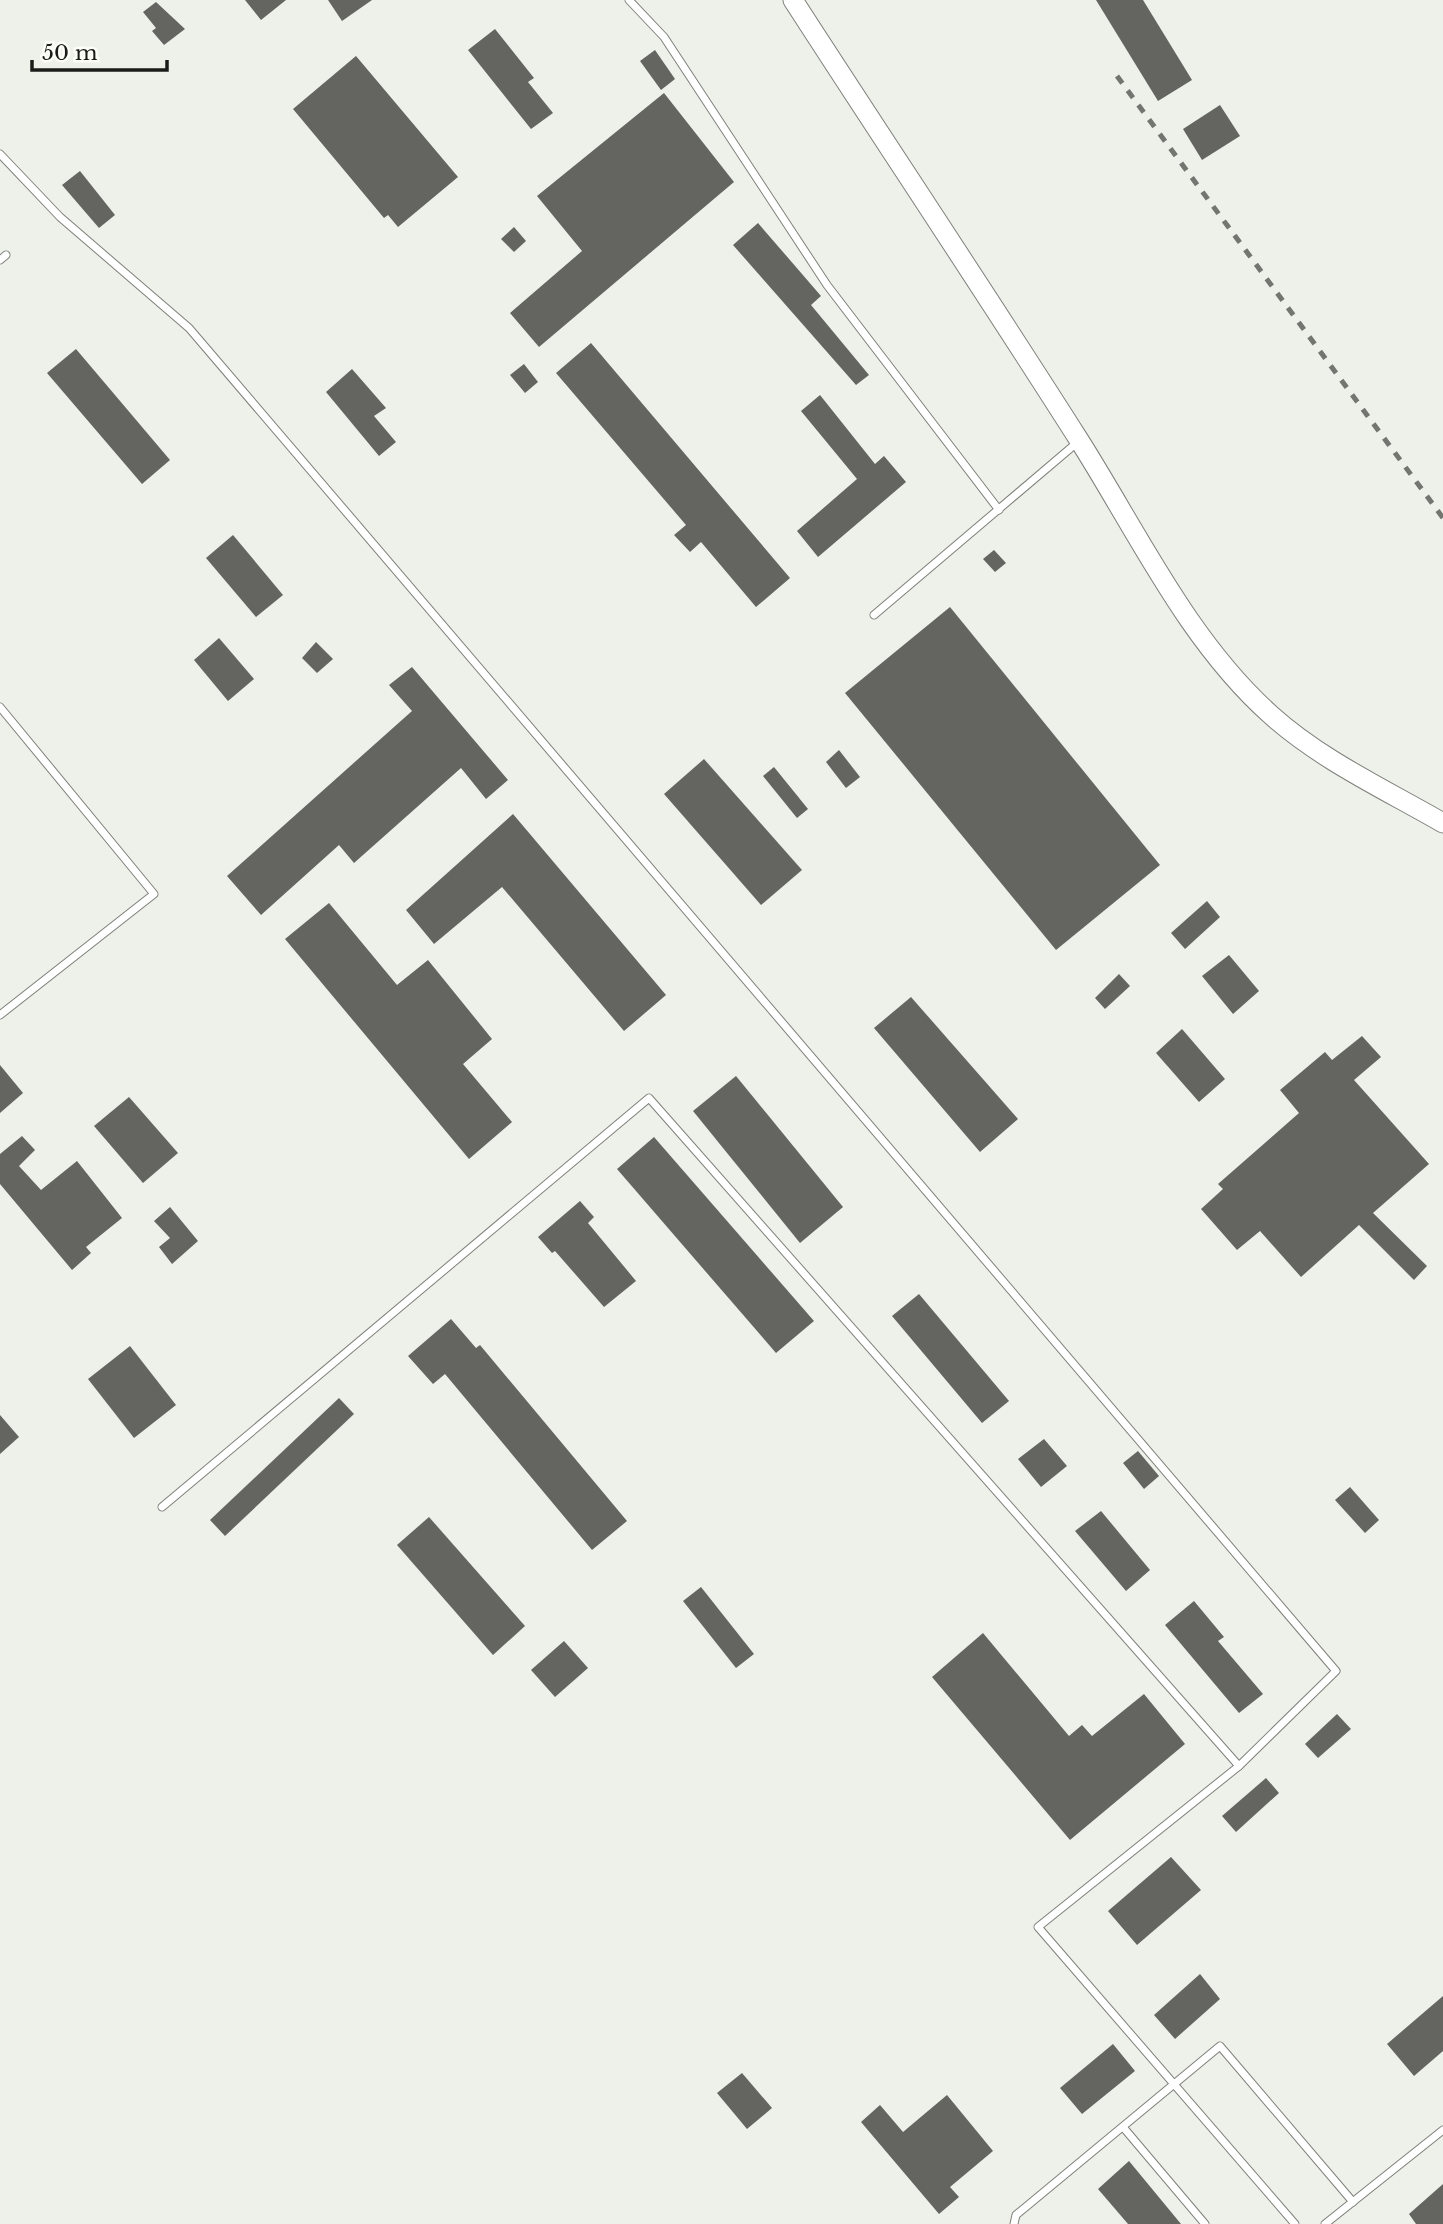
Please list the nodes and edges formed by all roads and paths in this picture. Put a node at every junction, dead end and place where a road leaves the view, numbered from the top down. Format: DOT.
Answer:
graph roads {
  1 [pos="629,0"];
  2 [pos="793,0"];
  3 [pos="0,154"];
  4 [pos="1079,440"];
  5 [pos="999,510"];
  6 [pos="874,615"];
  7 [pos="0,707"];
  8 [pos="1443,823"];
  9 [pos="0,1015"];
  10 [pos="162,1507"];
  11 [pos="1239,1766"];
  12 [pos="1174,2084"];
  13 [pos="1122,2127"];
  14 [pos="1443,2130"];
  15 [pos="1353,2202"];
  16 [pos="1014,2224"];
  17 [pos="1205,2224"];
  18 [pos="1295,2224"];
  19 [pos="1325,2224"];
  1 -- 5 [label="lane"];
  2 -- 4 [label="street"];
  3 -- 11 [label="lane"];
  4 -- 5 [label="lane"];
  4 -- 8 [label="street"];
  5 -- 6 [label="lane"];
  7 -- 9 [label="lane"];
  10 -- 11 [label="lane"];
  11 -- 12 [label="lane"];
  12 -- 13 [label="lane"];
  12 -- 15 [label="lane"];
  12 -- 18 [label="lane"];
  13 -- 16 [label="lane"];
  13 -- 17 [label="lane"];
  14 -- 15 [label="lane"];
  15 -- 19 [label="lane"];
}
